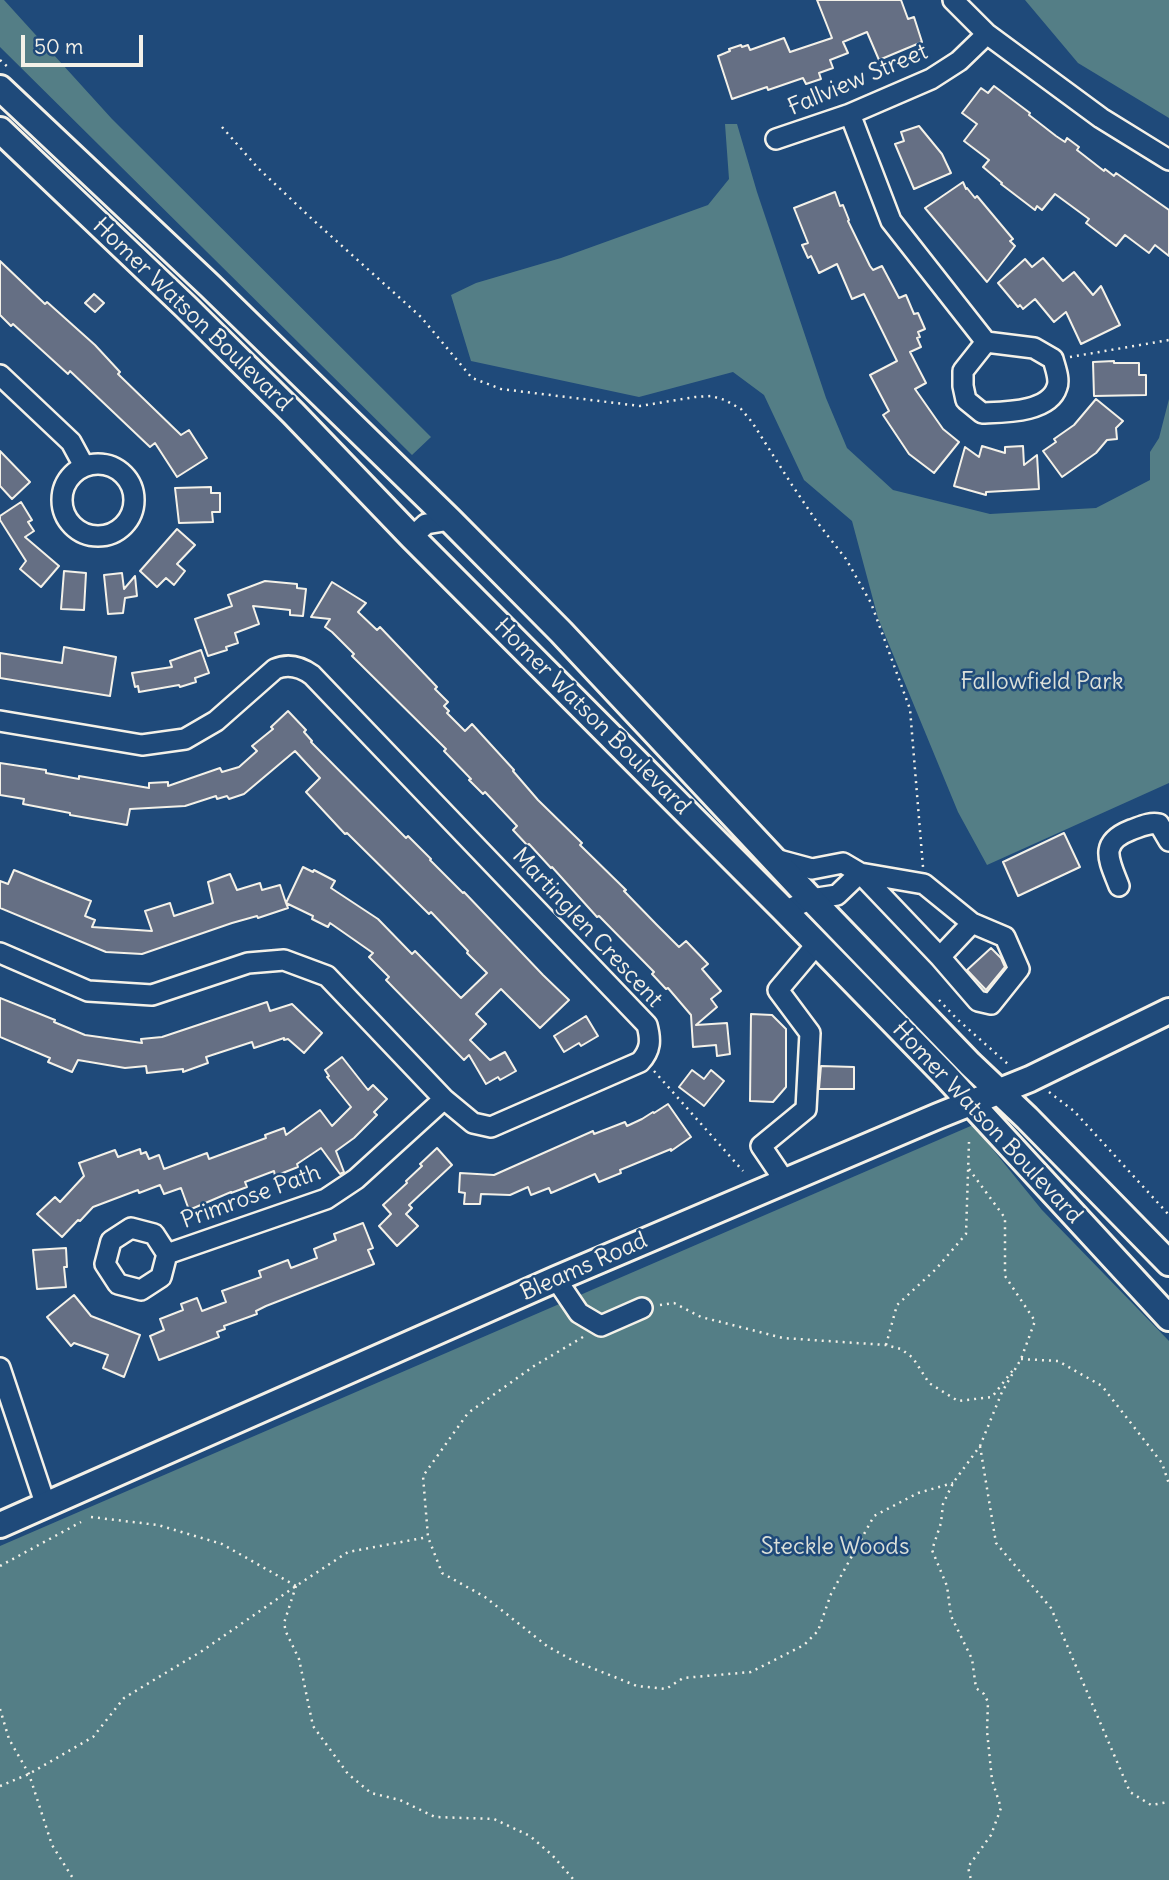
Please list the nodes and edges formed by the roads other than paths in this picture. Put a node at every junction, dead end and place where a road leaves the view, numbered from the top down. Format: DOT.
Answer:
graph roads {
  1 [pos="953,0"];
  2 [pos="987,34"];
  3 [pos="0,88"];
  4 [pos="850,114"];
  5 [pos="0,130"];
  6 [pos="776,139"];
  7 [pos="1169,160"];
  8 [pos="986,342"];
  9 [pos="0,375"];
  10 [pos="84,466"];
  11 [pos="450,520"];
  12 [pos="412,537"];
  13 [pos="0,721"];
  14 [pos="1169,841"];
  15 [pos="775,859"];
  16 [pos="860,873"];
  17 [pos="1119,886"];
  18 [pos="811,899"];
  19 [pos="785,911"];
  20 [pos="972,923"];
  21 [pos="816,945"];
  22 [pos="0,953"];
  23 [pos="940,957"];
  24 [pos="1169,1011"];
  25 [pos="999,1091"];
  26 [pos="444,1099"];
  27 [pos="970,1103"];
  28 [pos="784,1180"];
  29 [pos="167,1254"];
  30 [pos="1169,1264"];
  31 [pos="556,1279"];
  32 [pos="642,1308"];
  33 [pos="1169,1318"];
  34 [pos="0,1368"];
  35 [pos="7,1416"];
  36 [pos="46,1506"];
  37 [pos="0,1525"];
  1 -- 2 [label="street"];
  2 -- 4 [label="street, Fallview Street"];
  2 -- 7 [label="street"];
  3 -- 11 [label="main road, Homer Watson Boulevard"];
  4 -- 6 [label="street, Fallview Street"];
  4 -- 8 [label="street"];
  5 -- 12 [label="main road, Homer Watson Boulevard"];
  8 -- 8 [label="street"];
  9 -- 10 [label="street"];
  11 -- 12 [label="street"];
  11 -- 15 [label="main road, Homer Watson Boulevard"];
  12 -- 19 [label="main road, Homer Watson Boulevard"];
  13 -- 26 [label="street, Martinglen Crescent"];
  14 -- 17 [label="street"];
  15 -- 16 [label="street"];
  15 -- 18 [label="main road, Homer Watson Boulevard"];
  16 -- 18 [label="street"];
  16 -- 20 [label="street"];
  16 -- 23 [label="street"];
  18 -- 19 [label="street"];
  18 -- 25 [label="main road, Homer Watson Boulevard"];
  19 -- 21 [label="main road, Homer Watson Boulevard"];
  20 -- 23 [label="street"];
  20 -- 23 [label="street"];
  21 -- 27 [label="main road, Homer Watson Boulevard"];
  21 -- 28 [label="street"];
  22 -- 26 [label="street, Martinglen Crescent"];
  24 -- 25 [label="main road, Bleams Road"];
  25 -- 27 [label="main road, Bleams Road"];
  25 -- 30 [label="main road, Homer Watson Boulevard"];
  26 -- 29 [label="street, Primrose Path"];
  27 -- 28 [label="main road, Bleams Road"];
  27 -- 33 [label="main road, Homer Watson Boulevard"];
  28 -- 31 [label="main road, Bleams Road"];
  31 -- 32 [label="street"];
  31 -- 36 [label="main road, Bleams Road"];
  34 -- 35 [label="street"];
  35 -- 36 [label="street"];
  36 -- 37 [label="main road, Bleams Road"];
}
